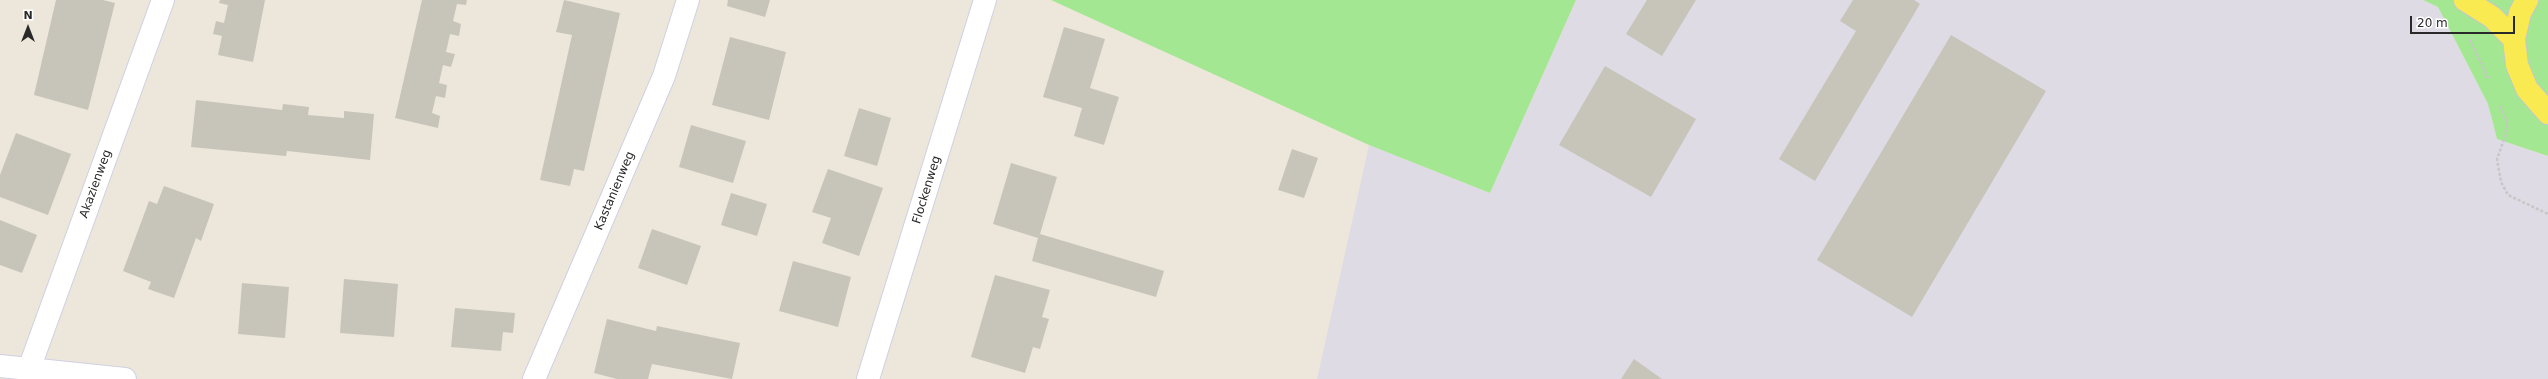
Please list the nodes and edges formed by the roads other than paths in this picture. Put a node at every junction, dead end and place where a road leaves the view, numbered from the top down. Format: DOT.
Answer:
graph roads {
  1 [pos="163,0"];
  2 [pos="688,0"];
  3 [pos="985,0"];
  4 [pos="2528,0"];
  5 [pos="2467,1"];
  6 [pos="2514,39"];
  7 [pos="2548,113"];
  8 [pos="0,366"];
  9 [pos="29,369"];
  10 [pos="73,376"];
  11 [pos="125,379"];
  12 [pos="534,379"];
  13 [pos="868,379"];
  1 -- 9 [label="street, Akazienweg"];
  2 -- 12 [label="street, Kastanienweg"];
  3 -- 13 [label="street, Flockenweg"];
  4 -- 6 [label="main road"];
  5 -- 6 [label="main road"];
  6 -- 7 [label="main road"];
  8 -- 9 [label="street"];
  9 -- 10 [label="street"];
  10 -- 11 [label="street"];
}
